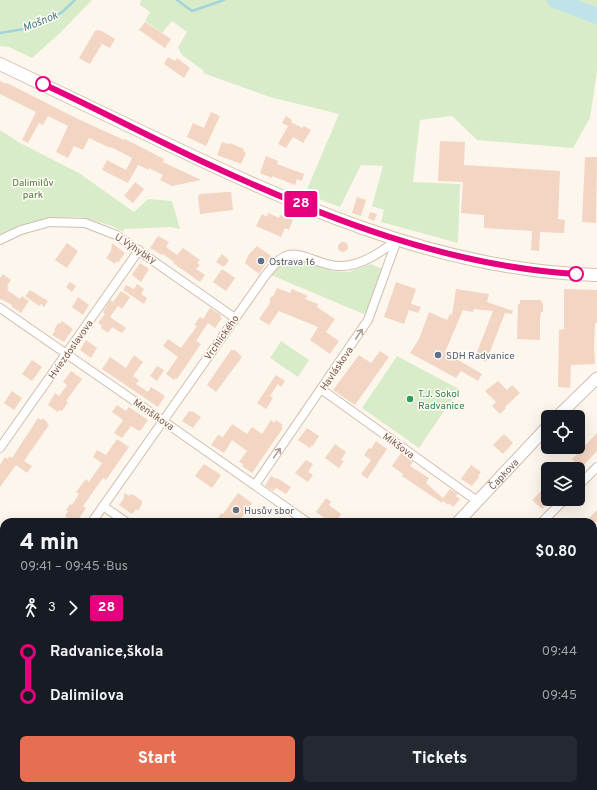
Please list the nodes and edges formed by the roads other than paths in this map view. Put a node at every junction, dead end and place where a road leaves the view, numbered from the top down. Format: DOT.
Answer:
graph roads {
  1 [pos="0,64"];
  2 [pos="0,240"];
  3 [pos="397,240"];
  4 [pos="139,250"];
  5 [pos="597,275"];
  6 [pos="0,308"];
  7 [pos="235,318"];
  8 [pos="66,354"];
  9 [pos="597,378"];
  10 [pos="321,389"];
  11 [pos="564,410"];
  12 [pos="163,420"];
  13 [pos="541,433"];
  14 [pos="0,448"];
  15 [pos="597,467"];
  16 [pos="585,479"];
  17 [pos="255,485"];
  18 [pos="477,501"];
  19 [pos="103,506"];
  20 [pos="558,506"];
  21 [pos="95,518"];
  22 [pos="120,518"];
  23 [pos="301,518"];
  24 [pos="462,518"];
  25 [pos="546,518"];
  1 -- 3 [label="main road"];
  2 -- 4 [label="street, U Výhybky"];
  3 -- 5 [label="main road"];
  3 -- 7 [label="street, Vrchlického"];
  10 -- 3 [label="street, Havláskova, one-way"];
  4 -- 7 [label="street, U Výhybky"];
  4 -- 8 [label="street, Hviezdoslavova"];
  6 -- 8 [label="street, Menšíkova"];
  7 -- 12 [label="street, Vrchlického"];
  8 -- 12 [label="street, Menšíkova"];
  8 -- 14 [label="street, Hviezdoslavova"];
  9 -- 11 [label="street"];
  17 -- 10 [label="street, Havláskova, one-way"];
  10 -- 18 [label="street, Mikšova"];
  12 -- 17 [label="street, Menšíkova"];
  12 -- 19 [label="street, Vrchlického"];
  13 -- 18 [label="street, Čapkova"];
  15 -- 16 [label="street"];
  17 -- 23 [label="street, Menšíkova"];
  18 -- 24 [label="street, Čapkova"];
  19 -- 21 [label="street, Vrchlického"];
  19 -- 22 [label="street"];
  20 -- 25 [label="street"];
}
